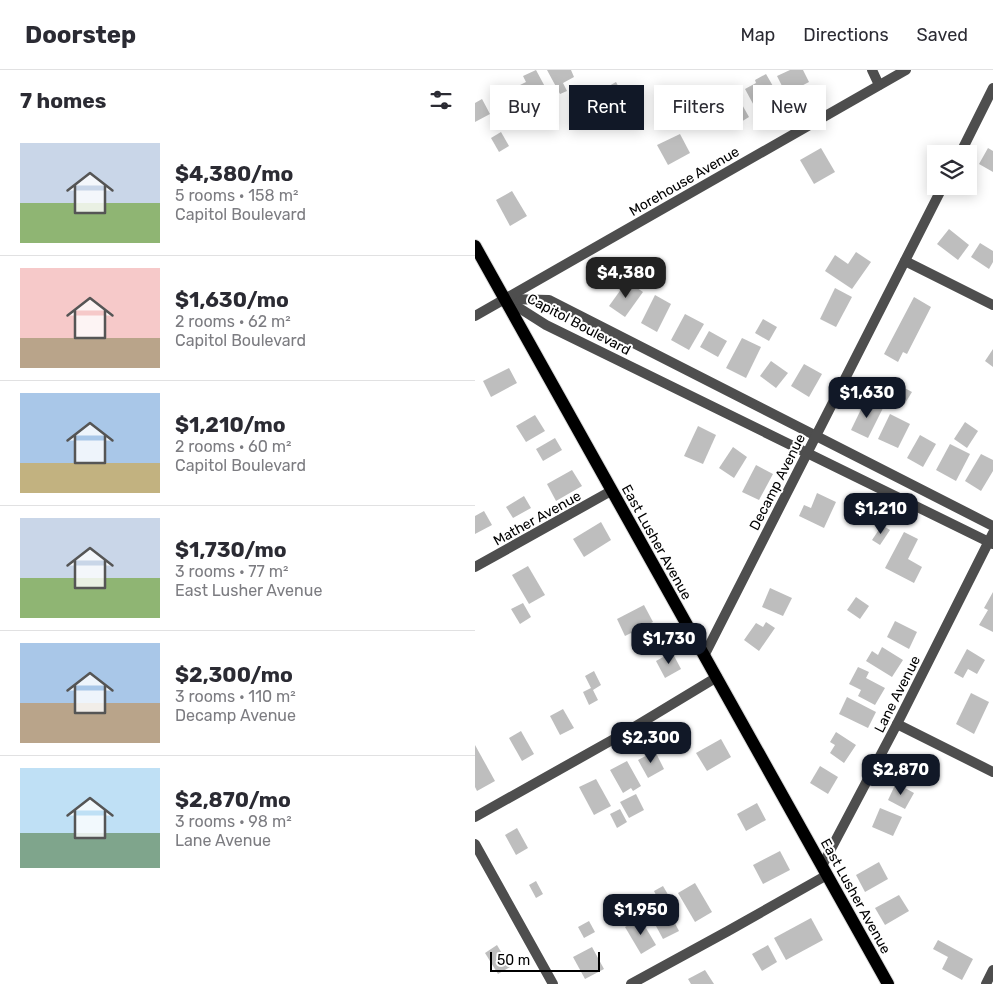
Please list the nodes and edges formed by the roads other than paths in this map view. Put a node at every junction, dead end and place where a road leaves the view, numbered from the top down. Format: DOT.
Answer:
graph roads {
  1 [pos="871,70"];
  2 [pos="906,70"];
  3 [pos="879,85"];
  4 [pos="993,88"];
  5 [pos="964,145"];
  6 [pos="938,195"];
  7 [pos="475,246"];
  8 [pos="905,261"];
  9 [pos="505,299"];
  10 [pos="993,305"];
  11 [pos="475,316"];
  12 [pos="816,435"];
  13 [pos="808,453"];
  14 [pos="611,491"];
  15 [pos="993,526"];
  16 [pos="991,540"];
  17 [pos="475,567"];
  18 [pos="704,656"];
  19 [pos="717,677"];
  20 [pos="897,724"];
  21 [pos="993,772"];
  22 [pos="475,817"];
  23 [pos="475,844"];
  24 [pos="824,870"];
  25 [pos="993,970"];
  26 [pos="553,984"];
  27 [pos="631,984"];
  28 [pos="888,984"];
  29 [pos="986,984"];
  1 -- 3 [label="street"];
  2 -- 3 [label="street, Morehouse Avenue"];
  3 -- 9 [label="street, Morehouse Avenue"];
  4 -- 5 [label="street"];
  6 -- 8 [label="street, Decamp Avenue"];
  7 -- 9 [label="main road, East Lusher Avenue"];
  8 -- 10 [label="street"];
  8 -- 12 [label="street, Decamp Avenue"];
  9 -- 11 [label="street, Morehouse Avenue"];
  9 -- 12 [label="street, Capitol Boulevard"];
  9 -- 13 [label="street, Capitol Boulevard"];
  9 -- 14 [label="main road, East Lusher Avenue"];
  12 -- 13 [label="street, Decamp Avenue"];
  12 -- 15 [label="street, Capitol Boulevard"];
  13 -- 16 [label="street, Capitol Boulevard"];
  13 -- 18 [label="street, Decamp Avenue"];
  14 -- 17 [label="street, Mather Avenue"];
  14 -- 18 [label="main road, East Lusher Avenue"];
  16 -- 20 [label="street, Lane Avenue"];
  18 -- 19 [label="main road, East Lusher Avenue"];
  19 -- 22 [label="street"];
  19 -- 24 [label="main road, East Lusher Avenue"];
  20 -- 21 [label="street"];
  20 -- 24 [label="street, Lane Avenue"];
  23 -- 26 [label="street"];
  24 -- 27 [label="street"];
  24 -- 28 [label="main road, East Lusher Avenue"];
  25 -- 29 [label="street"];
}
